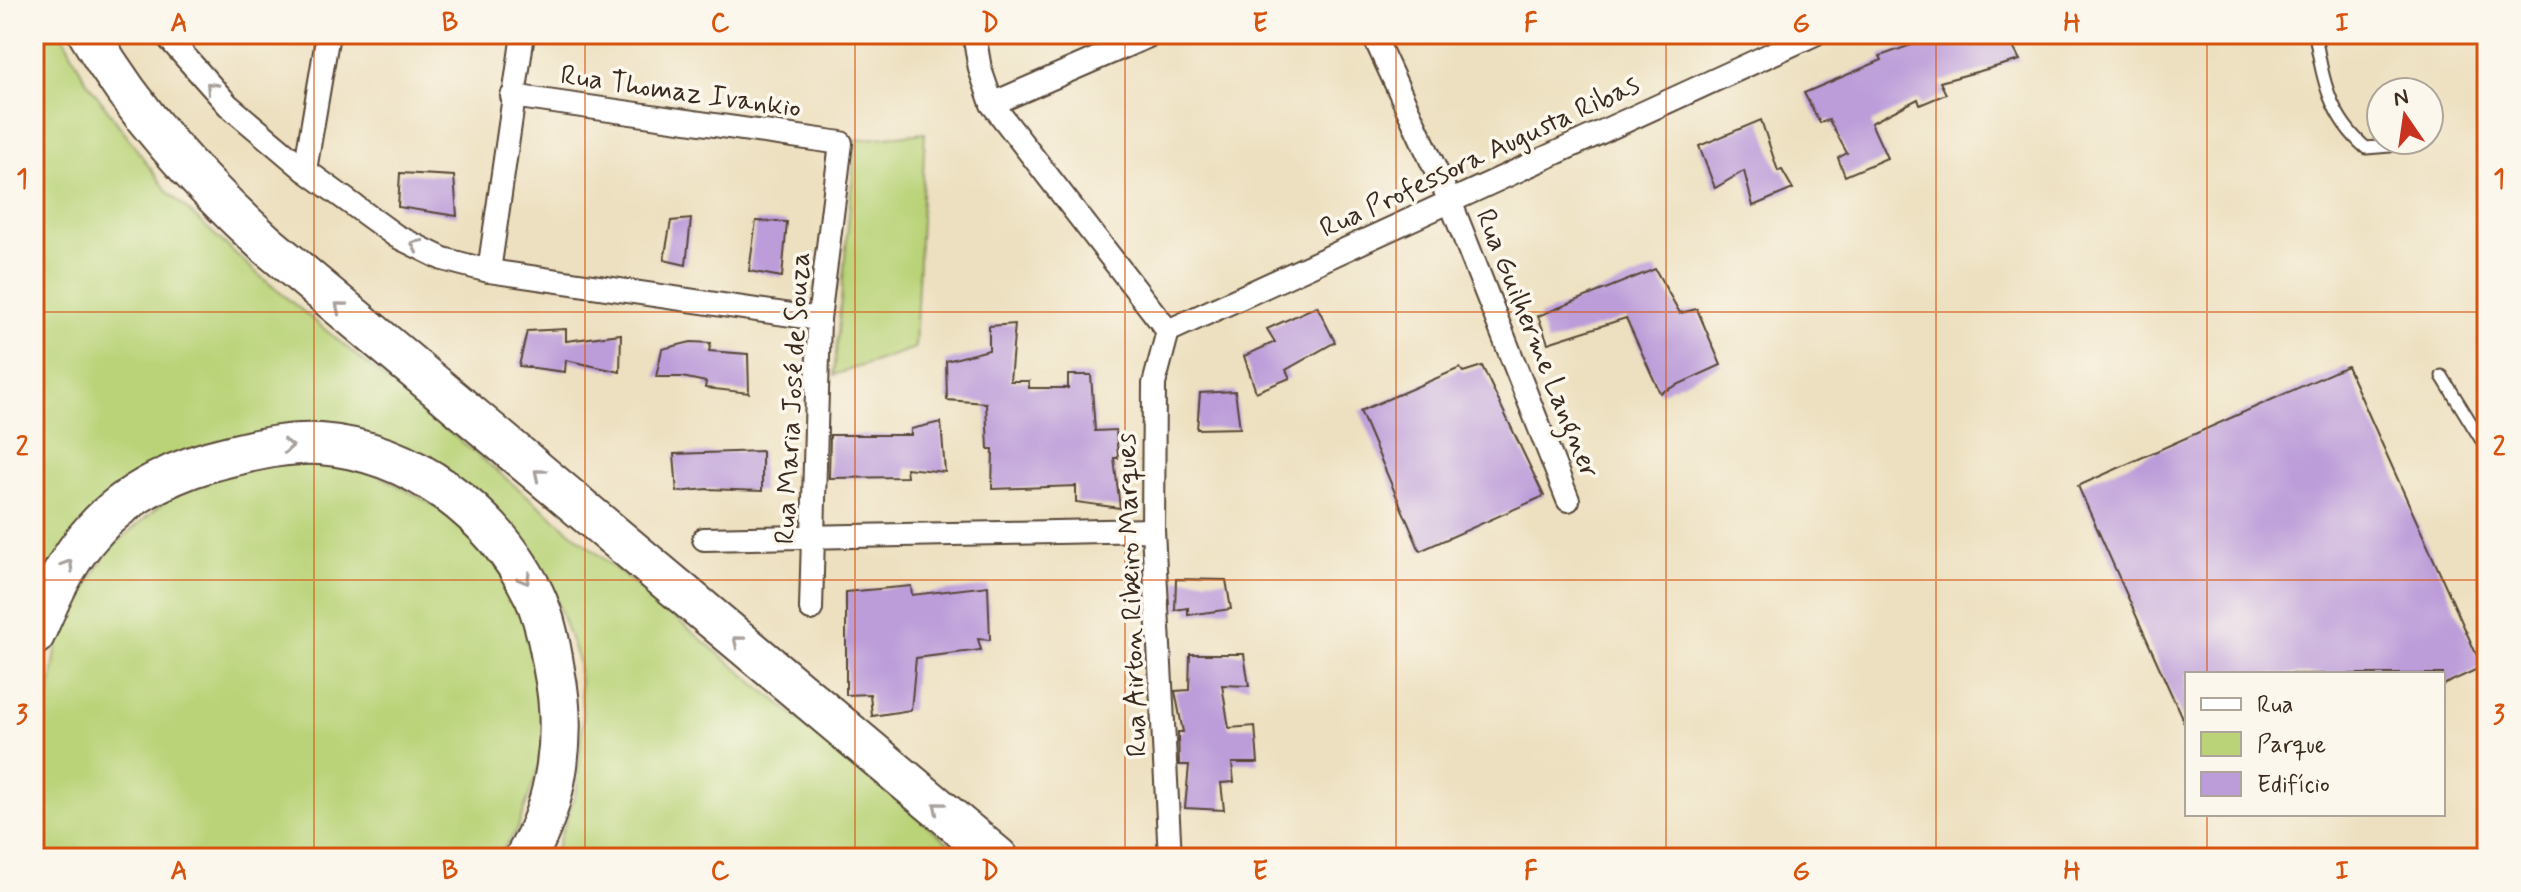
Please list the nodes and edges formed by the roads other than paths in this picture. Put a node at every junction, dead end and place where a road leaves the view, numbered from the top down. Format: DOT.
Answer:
graph roads {
  1 [pos="89,34"];
  2 [pos="165,34"];
  3 [pos="328,34"];
  4 [pos="523,34"];
  5 [pos="974,34"];
  6 [pos="1153,34"];
  7 [pos="1373,34"];
  8 [pos="1815,34"];
  9 [pos="2315,34"];
  10 [pos="512,96"];
  11 [pos="992,104"];
  12 [pos="841,143"];
  13 [pos="2365,147"];
  14 [pos="305,170"];
  15 [pos="1450,201"];
  16 [pos="489,271"];
  17 [pos="819,319"];
  18 [pos="1168,331"];
  19 [pos="2442,376"];
  20 [pos="2487,449"];
  21 [pos="1568,500"];
  22 [pos="1153,530"];
  23 [pos="813,536"];
  24 [pos="704,539"];
  25 [pos="811,609"];
  26 [pos="34,635"];
  27 [pos="525,858"];
  28 [pos="998,858"];
  29 [pos="1170,858"];
  28 -- 1 [label="highway, one-way"];
  14 -- 2 [label="street, one-way"];
  3 -- 14 [label="street"];
  4 -- 10 [label="street"];
  5 -- 11 [label="street"];
  6 -- 11 [label="street"];
  7 -- 15 [label="street, Rua Guilherme Langner"];
  8 -- 15 [label="street, Rua Professora Augusta Ribas"];
  9 -- 13 [label="lane"];
  10 -- 12 [label="street, Rua Thomaz Ivankio"];
  10 -- 16 [label="street"];
  11 -- 18 [label="street"];
  12 -- 17 [label="street, Rua Maria José de Souza"];
  16 -- 14 [label="street, one-way"];
  15 -- 18 [label="street, Rua Professora Augusta Ribas"];
  15 -- 21 [label="street, Rua Guilherme Langner"];
  16 -- 17 [label="street"];
  17 -- 23 [label="street, Rua Maria José de Souza"];
  18 -- 22 [label="street, Rua Airton Ribeiro Marques"];
  19 -- 20 [label="lane"];
  22 -- 23 [label="street"];
  22 -- 29 [label="street, Rua Airton Ribeiro Marques"];
  23 -- 24 [label="street"];
  23 -- 25 [label="street, Rua Maria José de Souza"];
  26 -- 27 [label="highway, one-way"];
}
